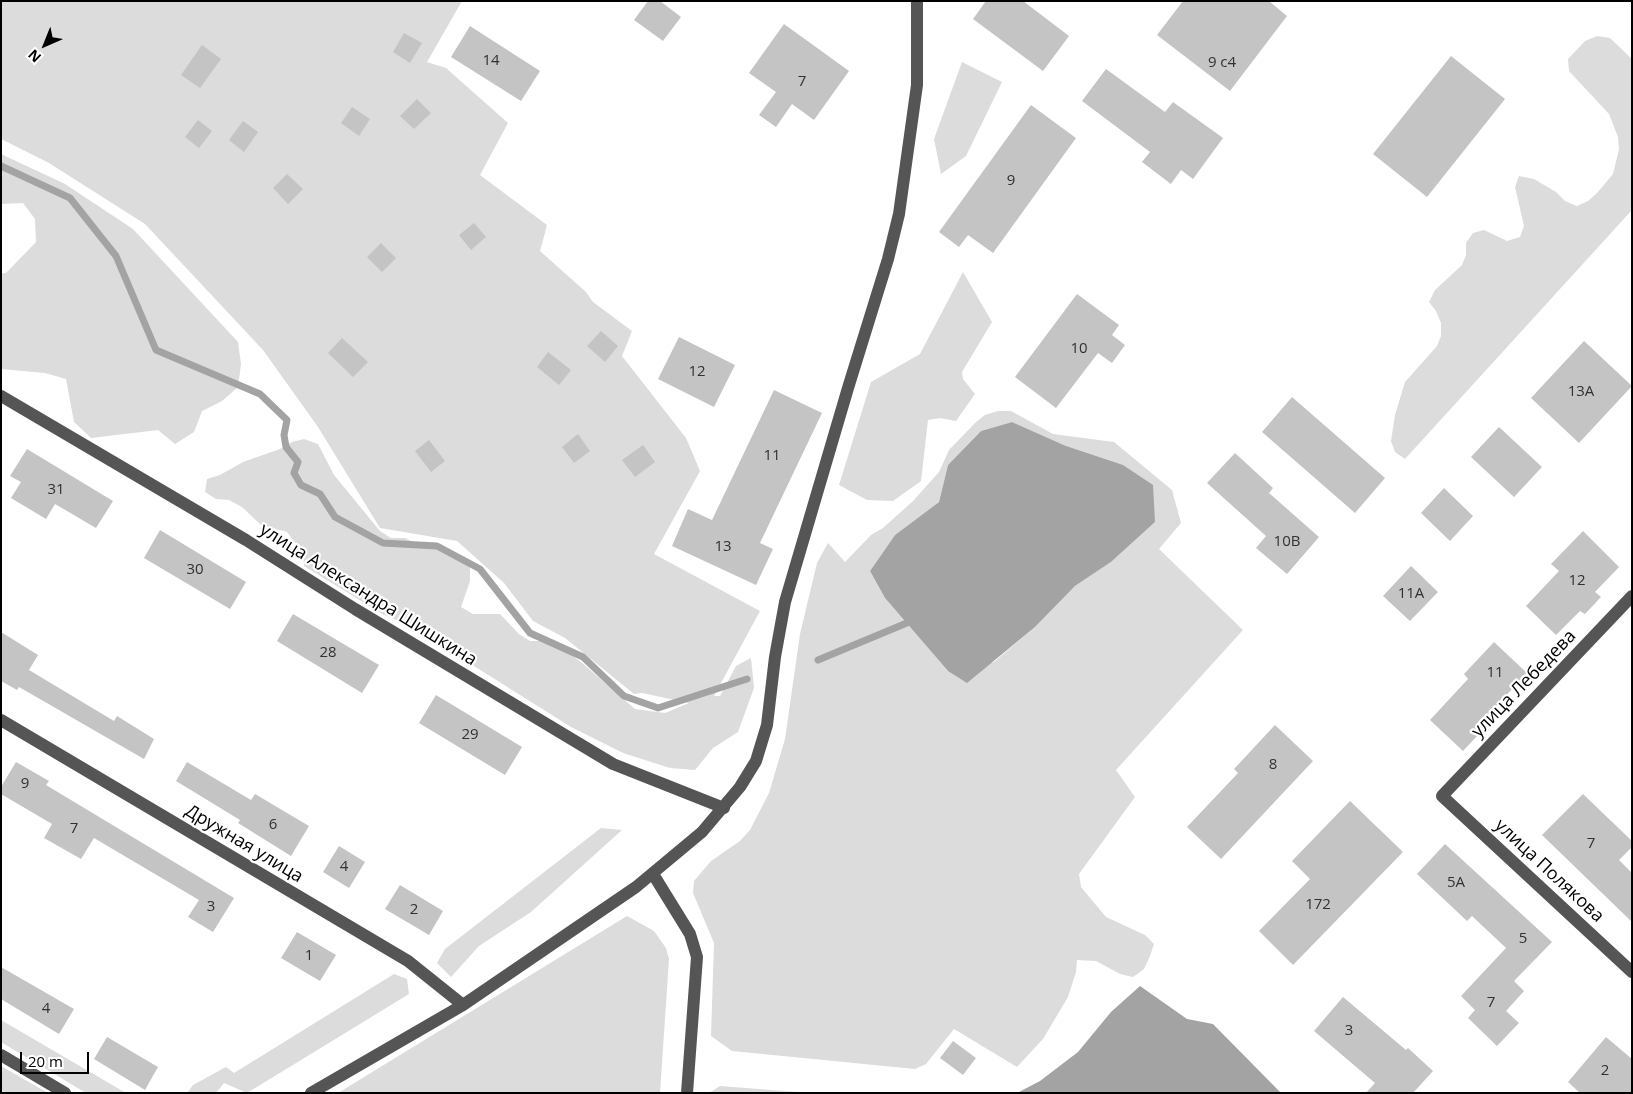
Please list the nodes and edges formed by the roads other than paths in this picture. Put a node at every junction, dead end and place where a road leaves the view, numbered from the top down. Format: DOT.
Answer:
graph roads {
  1 [pos="917,1"];
  2 [pos="1,396"];
  3 [pos="1632,596"];
  4 [pos="1,720"];
  5 [pos="1442,796"];
  6 [pos="724,808"];
  7 [pos="653,874"];
  8 [pos="1632,972"];
  9 [pos="462,1005"];
  10 [pos="1,1056"];
  11 [pos="65,1093"];
  12 [pos="311,1093"];
  13 [pos="687,1093"];
  1 -- 6 [label="street"];
  2 -- 6 [label="street, улица Александра Шишкина"];
  3 -- 5 [label="street, улица Лебедева"];
  4 -- 9 [label="street, Дружная улица"];
  5 -- 8 [label="street, улица Полякова"];
  6 -- 7 [label="street"];
  7 -- 9 [label="street"];
  7 -- 13 [label="street"];
  9 -- 12 [label="street"];
  10 -- 11 [label="street"];
}
